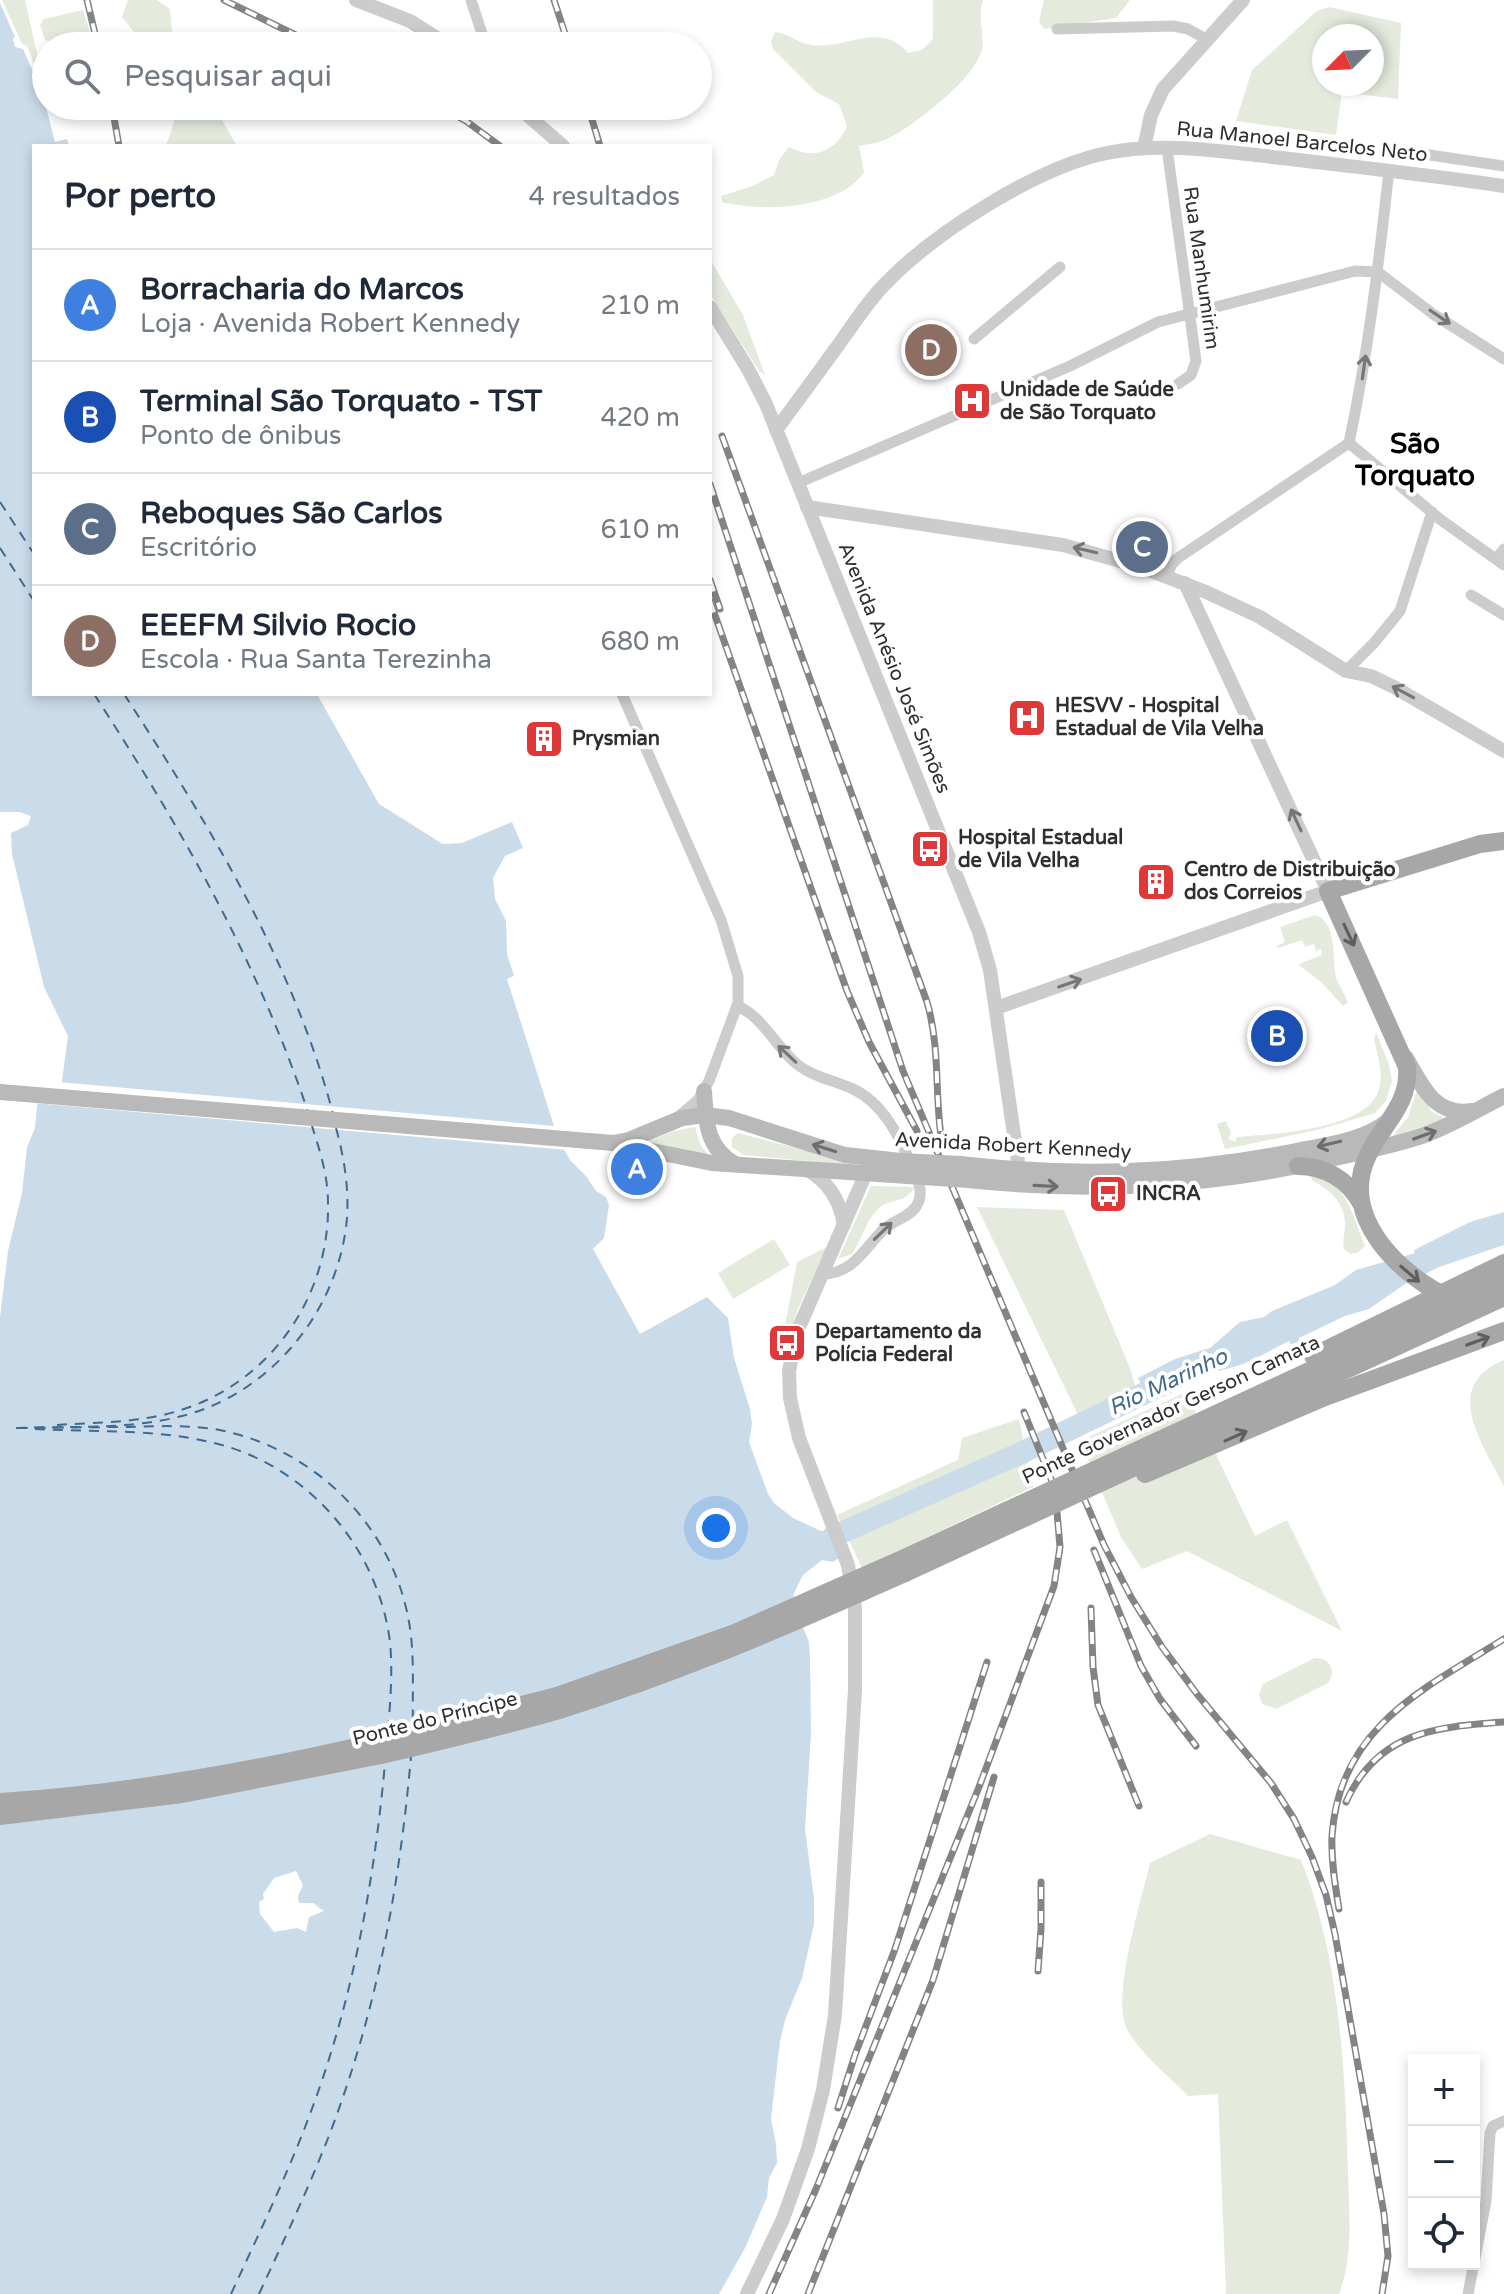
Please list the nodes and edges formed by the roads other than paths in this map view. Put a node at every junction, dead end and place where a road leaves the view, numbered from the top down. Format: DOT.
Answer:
graph roads {
  1 [pos="356,0"];
  2 [pos="471,0"];
  3 [pos="1243,0"];
  4 [pos="1057,29"];
  5 [pos="427,32"];
  6 [pos="481,32"];
  7 [pos="1206,39"];
  8 [pos="533,120"];
  9 [pos="561,144"];
  10 [pos="1144,148"];
  11 [pos="1167,148"];
  12 [pos="1423,154"];
  13 [pos="1504,166"];
  14 [pos="1389,170"];
  15 [pos="1504,186"];
  16 [pos="1380,253"];
  17 [pos="1060,267"];
  18 [pos="1355,271"];
  19 [pos="1378,272"];
  20 [pos="712,310"];
  21 [pos="1189,313"];
  22 [pos="974,339"];
  23 [pos="1503,358"];
  24 [pos="1178,384"];
  25 [pos="776,430"];
  26 [pos="1349,443"];
  27 [pos="798,483"];
  28 [pos="807,507"];
  29 [pos="1432,512"];
  30 [pos="1504,549"];
  31 [pos="1500,562"];
  32 [pos="1167,576"];
  33 [pos="1185,583"];
  34 [pos="1471,595"];
  35 [pos="1504,615"];
  36 [pos="1346,671"];
  37 [pos="623,696"];
  38 [pos="1504,751"];
  39 [pos="1504,829"];
  40 [pos="1504,841"];
  41 [pos="1480,844"];
  42 [pos="1328,891"];
  43 [pos="737,1006"];
  44 [pos="996,1008"];
  45 [pos="1402,1049"];
  46 [pos="704,1091"];
  47 [pos="0,1092"];
  48 [pos="1504,1096"];
  49 [pos="1475,1110"];
  50 [pos="1397,1111"];
  51 [pos="705,1115"];
  52 [pos="671,1122"];
  53 [pos="613,1143"];
  54 [pos="1371,1150"];
  55 [pos="737,1165"];
  56 [pos="1298,1166"];
  57 [pos="904,1168"];
  58 [pos="805,1169"];
  59 [pos="1019,1169"];
  60 [pos="866,1173"];
  61 [pos="1362,1206"];
  62 [pos="844,1226"];
  63 [pos="1504,1263"];
  64 [pos="822,1274"];
  65 [pos="1504,1281"];
  66 [pos="1504,1297"];
  67 [pos="1504,1310"];
  68 [pos="1504,1331"];
  69 [pos="1112,1461"];
  70 [pos="905,1573"];
  71 [pos="856,1579"];
  72 [pos="0,1802"];
  73 [pos="0,1816"];
  74 [pos="1504,2121"];
  75 [pos="747,2294"];
  76 [pos="1468,2294"];
  1 -- 5 [label="street"];
  2 -- 6 [label="street"];
  3 -- 7 [label="street"];
  4 -- 7 [label="street"];
  7 -- 10 [label="street"];
  8 -- 9 [label="street"];
  10 -- 11 [label="street, Rua Manoel Barcelos Neto"];
  10 -- 25 [label="street, Rua Manoel Barcelos Neto"];
  11 -- 14 [label="street, Rua Manoel Barcelos Neto"];
  11 -- 21 [label="street, Rua Manhumirim"];
  12 -- 13 [label="street"];
  14 -- 15 [label="street, Rua Manoel Barcelos Neto"];
  14 -- 16 [label="street"];
  16 -- 18 [label="street"];
  16 -- 19 [label="street"];
  17 -- 22 [label="street"];
  18 -- 19 [label="street"];
  18 -- 21 [label="street"];
  19 -- 23 [label="street, one-way"];
  26 -- 19 [label="street, one-way"];
  20 -- 25 [label="street, Avenida Anésio José Simões"];
  21 -- 24 [label="street, Rua Manhumirim"];
  21 -- 27 [label="street"];
  25 -- 27 [label="street, Avenida Anésio José Simões"];
  26 -- 29 [label="street"];
  26 -- 32 [label="street"];
  27 -- 28 [label="street, Avenida Anésio José Simões"];
  32 -- 28 [label="street, one-way"];
  28 -- 44 [label="street, Avenida Anésio José Simões"];
  29 -- 31 [label="street"];
  29 -- 36 [label="street"];
  30 -- 31 [label="street"];
  32 -- 33 [label="street"];
  33 -- 36 [label="street"];
  42 -- 33 [label="street, one-way"];
  34 -- 35 [label="street"];
  38 -- 36 [label="street, one-way"];
  37 -- 43 [label="street"];
  39 -- 41 [label="street"];
  40 -- 41 [label="main road"];
  41 -- 42 [label="main road"];
  44 -- 42 [label="street, one-way"];
  42 -- 45 [label="main road, one-way"];
  43 -- 46 [label="street"];
  64 -- 43 [label="street, one-way"];
  44 -- 59 [label="street, Avenida Anésio José Simões"];
  45 -- 49 [label="main road"];
  45 -- 50 [label="main road"];
  46 -- 51 [label="main road"];
  46 -- 52 [label="street"];
  47 -- 53 [label="main road"];
  48 -- 49 [label="main road, Avenida Robert Kennedy"];
  54 -- 49 [label="main road, Avenida Robert Kennedy, one-way"];
  50 -- 54 [label="main road"];
  50 -- 59 [label="main road, Avenida Robert Kennedy, one-way"];
  51 -- 52 [label="main road, Avenida Robert Kennedy"];
  51 -- 55 [label="main road"];
  57 -- 51 [label="main road, Avenida Robert Kennedy, one-way"];
  52 -- 53 [label="main road, Avenida Robert Kennedy"];
  53 -- 55 [label="main road"];
  54 -- 56 [label="main road, Avenida Robert Kennedy"];
  54 -- 61 [label="main road"];
  55 -- 58 [label="main road"];
  57 -- 56 [label="main road, Avenida Robert Kennedy, one-way, bridge"];
  56 -- 61 [label="main road"];
  57 -- 59 [label="main road, Avenida Robert Kennedy, bridge"];
  57 -- 60 [label="main road, Avenida Robert Kennedy"];
  58 -- 60 [label="main road, Avenida Robert Kennedy"];
  58 -- 62 [label="street"];
  60 -- 62 [label="street"];
  61 -- 67 [label="main road, one-way"];
  62 -- 64 [label="street"];
  63 -- 69 [label="main road, bridge"];
  64 -- 71 [label="street"];
  65 -- 69 [label="main road, Ponte Governador Gerson Camata, bridge"];
  66 -- 70 [label="main road, Ponte Governador Gerson Camata, bridge"];
  70 -- 68 [label="main road, one-way, bridge"];
  69 -- 71 [label="main road, Ponte Governador Gerson Camata, bridge"];
  70 -- 71 [label="main road, Ponte Governador Gerson Camata"];
  71 -- 72 [label="main road, Ponte do Príncipe, bridge"];
  71 -- 73 [label="main road, Ponte do Príncipe, bridge"];
  71 -- 75 [label="street"];
  74 -- 76 [label="street"];
}
